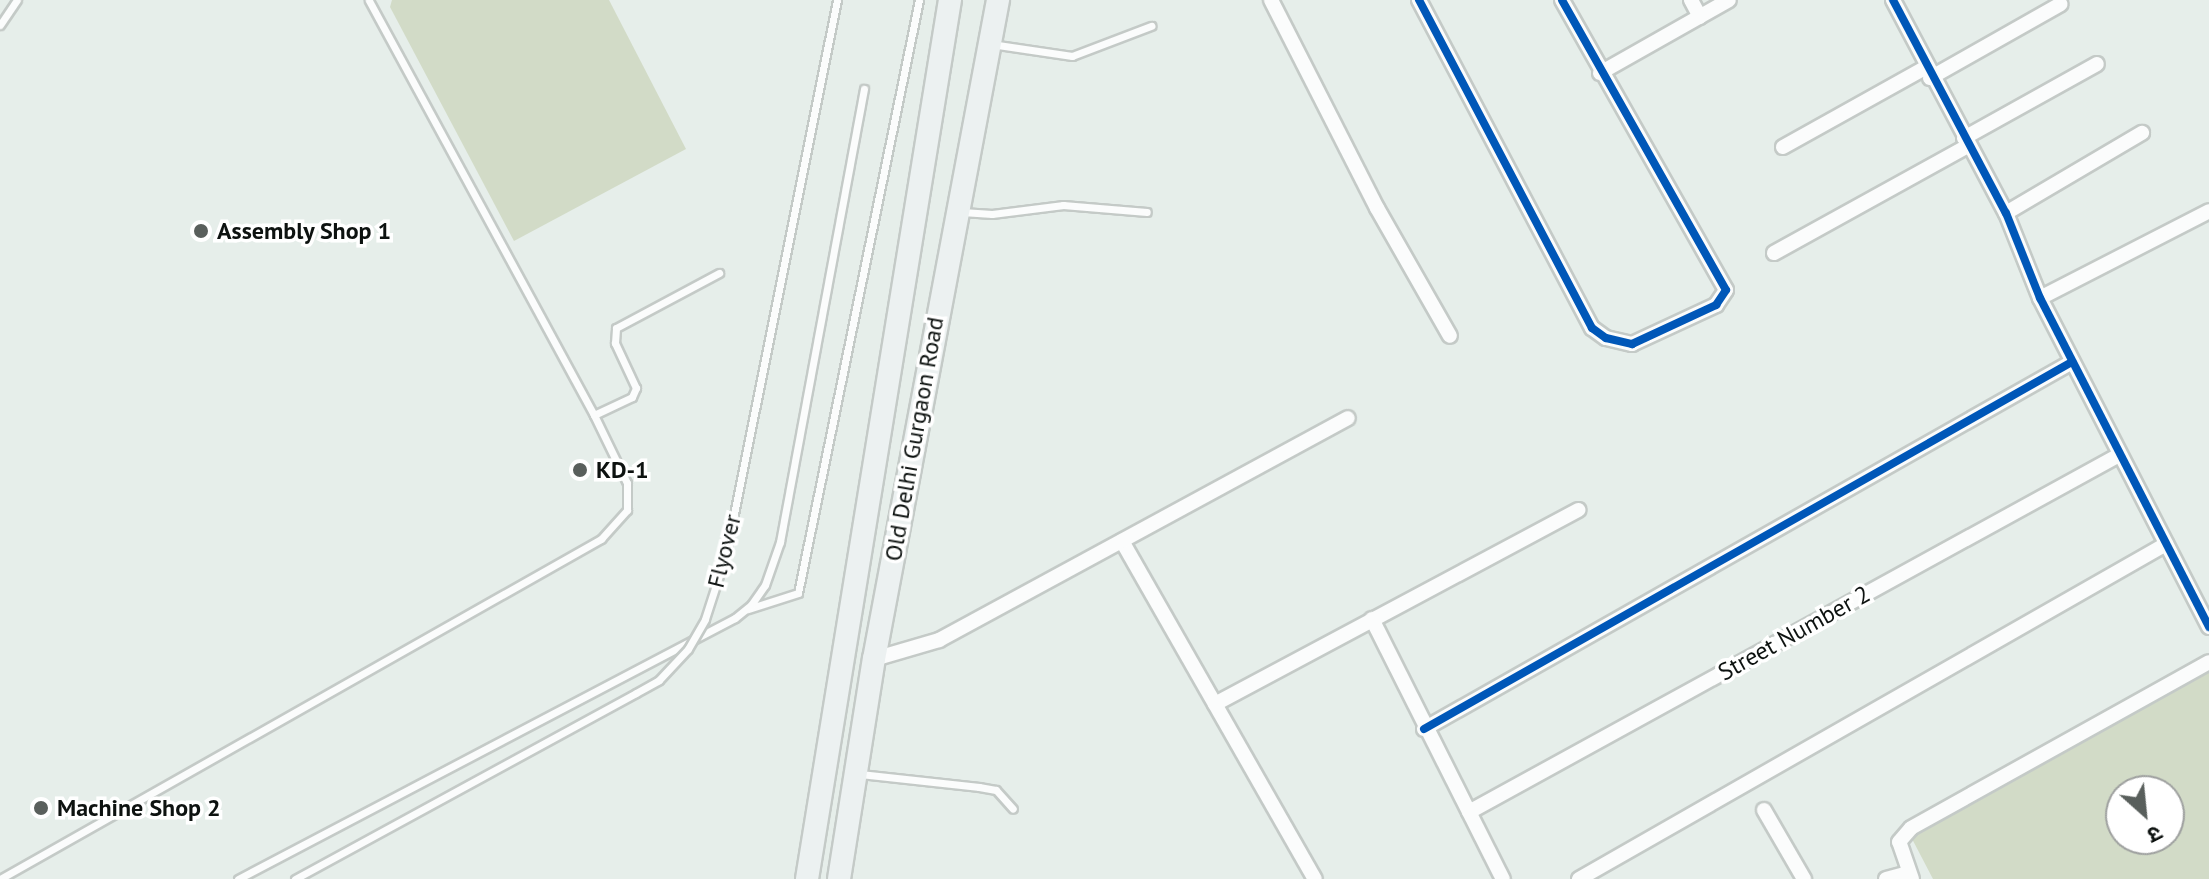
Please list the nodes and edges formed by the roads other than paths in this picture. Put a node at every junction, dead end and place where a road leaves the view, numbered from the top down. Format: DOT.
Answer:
graph roads {
  1 [pos="17,0"];
  2 [pos="369,0"];
  3 [pos="837,0"];
  4 [pos="919,0"];
  5 [pos="950,0"];
  6 [pos="998,0"];
  7 [pos="1271,0"];
  8 [pos="1419,0"];
  9 [pos="1562,0"];
  10 [pos="1691,0"];
  11 [pos="1729,0"];
  12 [pos="1901,2"];
  13 [pos="2061,4"];
  14 [pos="1700,17"];
  15 [pos="0,25"];
  16 [pos="1151,26"];
  17 [pos="989,44"];
  18 [pos="2097,64"];
  19 [pos="1600,73"];
  20 [pos="1928,73"];
  21 [pos="864,89"];
  22 [pos="2142,133"];
  23 [pos="1966,142"];
  24 [pos="1783,147"];
  25 [pos="2209,211"];
  26 [pos="956,212"];
  27 [pos="1147,212"];
  28 [pos="2006,213"];
  29 [pos="1774,253"];
  30 [pos="719,273"];
  31 [pos="2040,298"];
  32 [pos="1450,336"];
  33 [pos="2072,362"];
  34 [pos="594,415"];
  35 [pos="1348,418"];
  36 [pos="2119,455"];
  37 [pos="1579,510"];
  38 [pos="1122,541"];
  39 [pos="2166,544"];
  40 [pos="744,611"];
  41 [pos="1372,619"];
  42 [pos="2209,627"];
  43 [pos="874,659"];
  44 [pos="2209,662"];
  45 [pos="1215,704"];
  46 [pos="830,719"];
  47 [pos="865,724"];
  48 [pos="1424,729"];
  49 [pos="858,774"];
  50 [pos="1013,809"];
  51 [pos="1764,810"];
  52 [pos="1469,812"];
  53 [pos="1910,876"];
  54 [pos="0,879"];
  55 [pos="238,879"];
  56 [pos="295,879"];
  57 [pos="807,879"];
  58 [pos="839,879"];
  59 [pos="1315,879"];
  60 [pos="1503,879"];
  61 [pos="1579,879"];
  62 [pos="1804,879"];
  63 [pos="1886,879"];
  1 -- 15 [label="lane"];
  2 -- 34 [label="lane"];
  3 -- 56 [label="lane, Flyover, bridge"];
  4 -- 40 [label="lane"];
  5 -- 46 [label="main road, Old Delhi Gurgaon Road"];
  6 -- 17 [label="main road, Old Delhi Gurgaon Road"];
  7 -- 32 [label="street"];
  8 -- 19 [label="street"];
  9 -- 19 [label="street"];
  10 -- 14 [label="street"];
  11 -- 14 [label="street"];
  12 -- 20 [label="street"];
  13 -- 20 [label="street"];
  14 -- 19 [label="street"];
  16 -- 17 [label="lane"];
  17 -- 26 [label="main road, Old Delhi Gurgaon Road"];
  18 -- 23 [label="street"];
  20 -- 23 [label="street"];
  20 -- 24 [label="street"];
  21 -- 40 [label="lane"];
  22 -- 28 [label="street"];
  23 -- 28 [label="street"];
  23 -- 29 [label="street"];
  25 -- 31 [label="street"];
  26 -- 27 [label="lane"];
  26 -- 43 [label="main road, Old Delhi Gurgaon Road"];
  28 -- 31 [label="street"];
  30 -- 34 [label="lane"];
  31 -- 33 [label="street"];
  33 -- 36 [label="street"];
  33 -- 48 [label="street"];
  34 -- 54 [label="lane"];
  35 -- 38 [label="street"];
  36 -- 39 [label="street"];
  36 -- 52 [label="street, Street Number 2"];
  37 -- 41 [label="street"];
  38 -- 43 [label="street"];
  38 -- 45 [label="street"];
  39 -- 42 [label="street"];
  39 -- 61 [label="street"];
  40 -- 55 [label="lane"];
  41 -- 45 [label="street"];
  41 -- 48 [label="street"];
  43 -- 47 [label="main road, Old Delhi Gurgaon Road"];
  44 -- 53 [label="street"];
  45 -- 59 [label="street"];
  46 -- 47 [label="main road"];
  46 -- 57 [label="main road, Old Delhi Gurgaon Road"];
  47 -- 49 [label="main road, Old Delhi Gurgaon Road"];
  48 -- 52 [label="street"];
  49 -- 50 [label="lane"];
  49 -- 58 [label="main road, Old Delhi Gurgaon Road"];
  51 -- 62 [label="street"];
  52 -- 60 [label="street"];
  53 -- 63 [label="street"];
}
